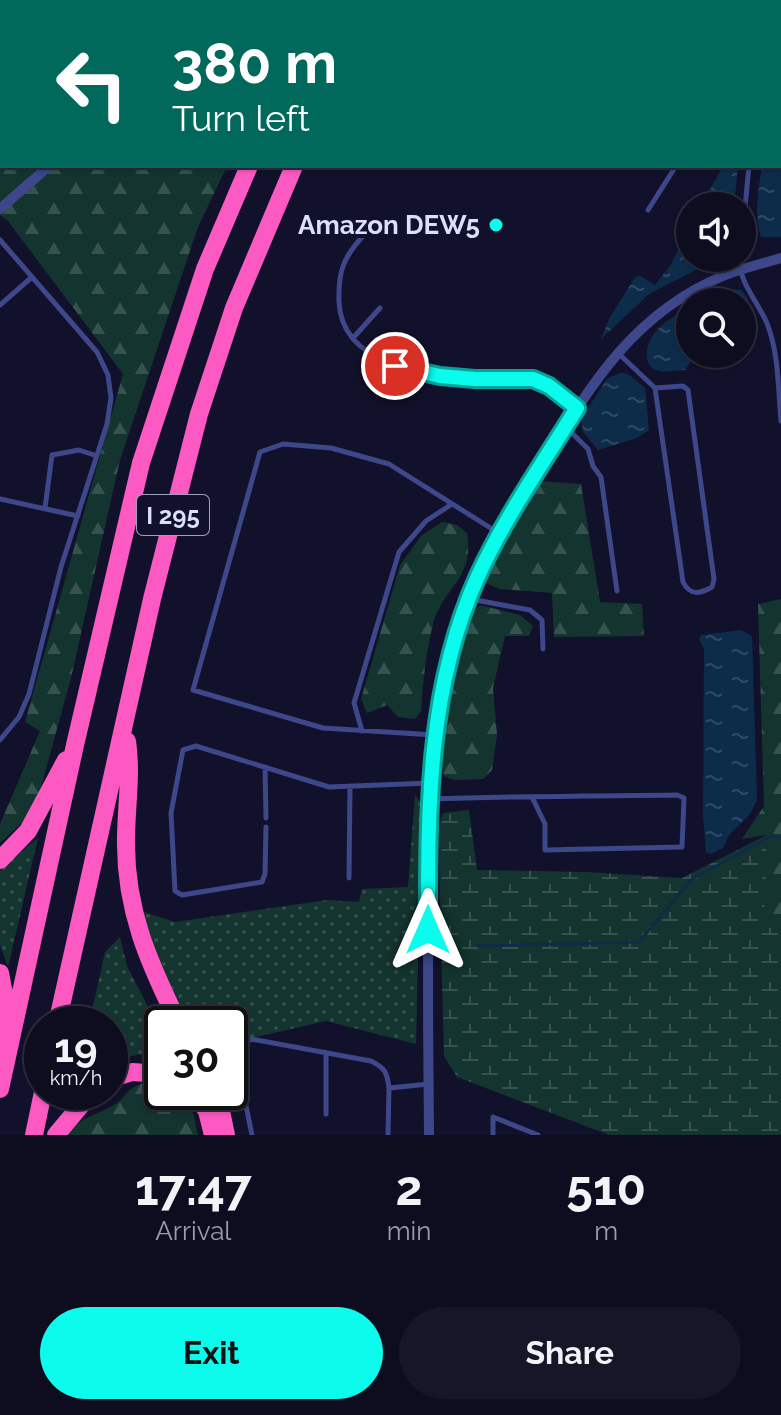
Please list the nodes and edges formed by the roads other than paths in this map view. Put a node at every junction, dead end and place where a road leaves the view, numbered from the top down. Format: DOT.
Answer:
graph roads {
  1 [pos="47,168"];
  2 [pos="248,168"];
  3 [pos="293,168"];
  4 [pos="675,168"];
  5 [pos="749,168"];
  6 [pos="747,192"];
  7 [pos="0,209"];
  8 [pos="648,210"];
  9 [pos="363,236"];
  10 [pos="0,240"];
  11 [pos="781,258"];
  12 [pos="756,262"];
  13 [pos="726,272"];
  14 [pos="744,272"];
  15 [pos="32,277"];
  16 [pos="0,305"];
  17 [pos="380,308"];
  18 [pos="353,338"];
  19 [pos="617,352"];
  20 [pos="655,388"];
  21 [pos="577,408"];
  22 [pos="781,421"];
  23 [pos="565,426"];
  24 [pos="97,456"];
  25 [pos="0,499"];
  26 [pos="452,504"];
  27 [pos="45,508"];
  28 [pos="78,516"];
  29 [pos="500,534"];
  30 [pos="617,591"];
  31 [pos="469,598"];
  32 [pos="543,649"];
  33 [pos="125,726"];
  34 [pos="362,731"];
  35 [pos="434,735"];
  36 [pos="0,740"];
  37 [pos="75,745"];
  38 [pos="265,767"];
  39 [pos="431,783"];
  40 [pos="350,786"];
  41 [pos="532,797"];
  42 [pos="429,799"];
  43 [pos="266,818"];
  44 [pos="266,827"];
  45 [pos="0,860"];
  46 [pos="349,878"];
  47 [pos="0,973"];
  48 [pos="61,1006"];
  49 [pos="170,1006"];
  50 [pos="0,1038"];
  51 [pos="326,1053"];
  52 [pos="429,1084"];
  53 [pos="0,1087"];
  54 [pos="389,1088"];
  55 [pos="39,1110"];
  56 [pos="77,1110"];
  57 [pos="206,1110"];
  58 [pos="221,1110"];
  59 [pos="326,1114"];
  60 [pos="34,1135"];
  61 [pos="56,1135"];
  62 [pos="213,1135"];
  63 [pos="226,1135"];
  64 [pos="252,1135"];
  65 [pos="388,1135"];
  66 [pos="429,1135"];
  67 [pos="493,1135"];
  68 [pos="538,1135"];
  1 -- 7 [label="street"];
  2 -- 37 [label="highway, I 295"];
  3 -- 33 [label="highway, I 295"];
  4 -- 8 [label="lane"];
  5 -- 6 [label="lane"];
  9 -- 18 [label="lane"];
  10 -- 15 [label="lane"];
  11 -- 12 [label="street"];
  13 -- 19 [label="street"];
  14 -- 22 [label="lane"];
  15 -- 16 [label="lane"];
  15 -- 24 [label="lane"];
  17 -- 18 [label="lane"];
  18 -- 21 [label="lane"];
  19 -- 20 [label="lane"];
  19 -- 21 [label="street"];
  20 -- 20 [label="lane"];
  21 -- 23 [label="street"];
  23 -- 29 [label="street"];
  23 -- 30 [label="lane"];
  24 -- 27 [label="lane"];
  24 -- 28 [label="lane"];
  25 -- 27 [label="lane"];
  26 -- 29 [label="lane"];
  26 -- 34 [label="lane"];
  26 -- 34 [label="lane"];
  27 -- 28 [label="lane"];
  28 -- 36 [label="lane"];
  29 -- 31 [label="street"];
  31 -- 32 [label="lane"];
  31 -- 35 [label="street"];
  33 -- 48 [label="highway, I 295"];
  33 -- 49 [label="highway"];
  34 -- 35 [label="lane"];
  35 -- 39 [label="street"];
  37 -- 45 [label="highway"];
  37 -- 53 [label="highway, I 295"];
  38 -- 40 [label="lane"];
  38 -- 43 [label="lane"];
  38 -- 44 [label="lane"];
  39 -- 40 [label="lane"];
  39 -- 42 [label="street"];
  40 -- 46 [label="lane"];
  41 -- 41 [label="lane"];
  41 -- 42 [label="lane"];
  42 -- 52 [label="street"];
  47 -- 50 [label="highway"];
  51 -- 54 [label="lane"];
  51 -- 59 [label="lane"];
  51 -- 64 [label="lane"];
  52 -- 54 [label="lane"];
  52 -- 66 [label="street"];
  54 -- 65 [label="lane"];
  55 -- 60 [label="highway"];
  56 -- 61 [label="highway"];
  57 -- 62 [label="highway"];
  58 -- 63 [label="highway"];
  67 -- 68 [label="lane"];
}
